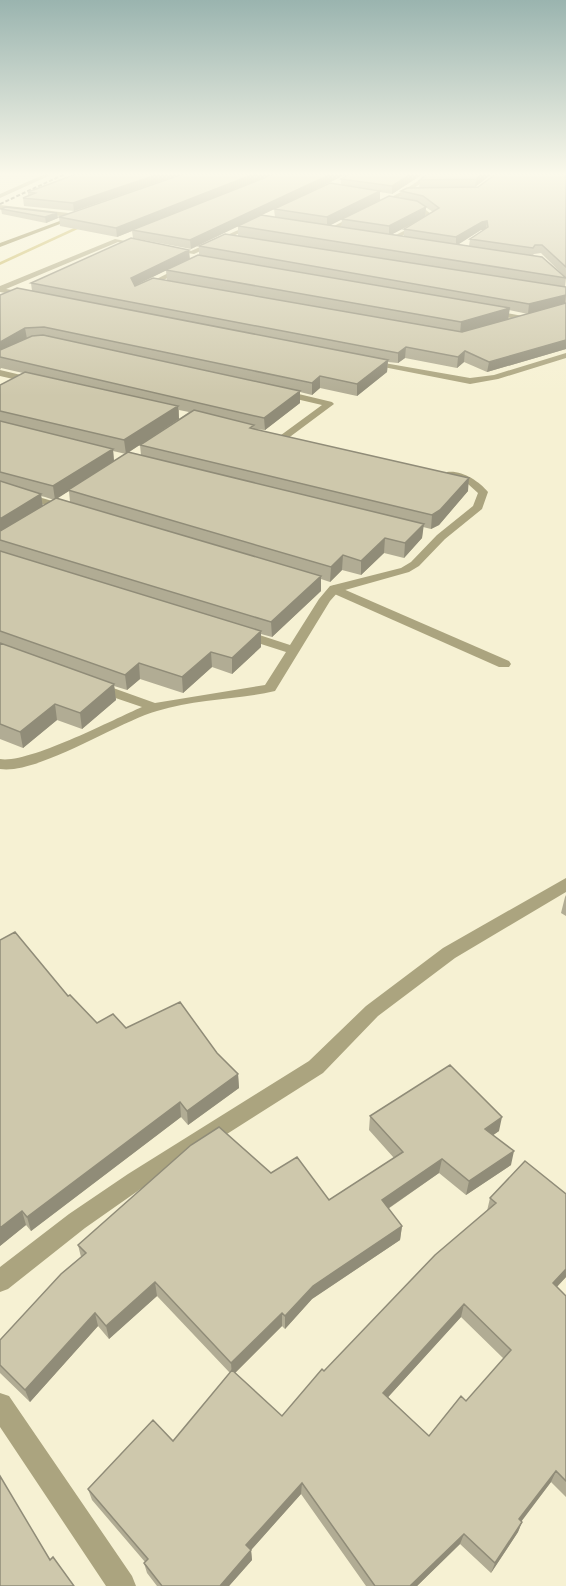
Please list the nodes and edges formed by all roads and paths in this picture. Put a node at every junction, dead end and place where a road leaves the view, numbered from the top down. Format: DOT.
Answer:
graph roads {
  1 [pos="98,248"];
  2 [pos="160,248"];
  3 [pos="204,248"];
  4 [pos="192,254"];
  5 [pos="197,261"];
  6 [pos="188,265"];
  7 [pos="152,284"];
  8 [pos="163,286"];
  9 [pos="0,290"];
  10 [pos="136,291"];
  11 [pos="38,298"];
  12 [pos="483,311"];
  13 [pos="538,316"];
  14 [pos="528,319"];
  15 [pos="506,326"];
  16 [pos="566,355"];
  17 [pos="352,360"];
  18 [pos="0,373"];
  19 [pos="47,383"];
  20 [pos="267,389"];
  21 [pos="300,445"];
  22 [pos="444,473"];
  23 [pos="0,489"];
  24 [pos="83,513"];
  25 [pos="328,587"];
  26 [pos="225,629"];
  27 [pos="293,650"];
  28 [pos="504,664"];
  29 [pos="88,683"];
  30 [pos="154,707"];
  31 [pos="0,764"];
  32 [pos="566,884"];
  33 [pos="0,1281"];
  34 [pos="0,1405"];
  35 [pos="122,1586"];
  1 -- 9 [label="street"];
  2 -- 4 [label="street"];
  3 -- 4 [label="street"];
  4 -- 5 [label="street"];
  6 -- 7 [label="street"];
  7 -- 8 [label="street"];
  7 -- 10 [label="street"];
  9 -- 11 [label="street"];
  12 -- 14 [label="street"];
  13 -- 14 [label="street"];
  14 -- 15 [label="street"];
  16 -- 17 [label="street"];
  18 -- 19 [label="street"];
  20 -- 21 [label="street"];
  22 -- 25 [label="street"];
  23 -- 24 [label="street"];
  25 -- 27 [label="street"];
  25 -- 28 [label="street"];
  26 -- 27 [label="street"];
  27 -- 30 [label="street"];
  29 -- 30 [label="street"];
  30 -- 31 [label="street"];
  32 -- 33 [label="street"];
  34 -- 35 [label="street"];
}
